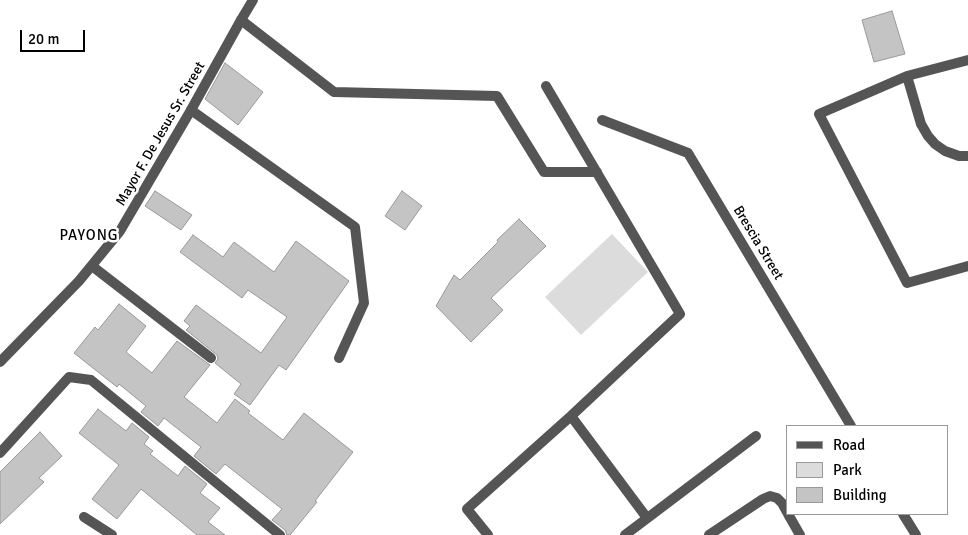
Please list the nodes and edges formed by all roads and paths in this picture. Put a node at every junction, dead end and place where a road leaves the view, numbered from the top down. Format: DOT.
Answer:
graph roads {
  1 [pos="253,0"];
  2 [pos="241,20"];
  3 [pos="968,60"];
  4 [pos="907,76"];
  5 [pos="546,86"];
  6 [pos="191,110"];
  7 [pos="602,120"];
  8 [pos="968,156"];
  9 [pos="597,172"];
  10 [pos="92,266"];
  11 [pos="968,266"];
  12 [pos="211,358"];
  13 [pos="339,358"];
  14 [pos="0,362"];
  15 [pos="571,416"];
  16 [pos="850,425"];
  17 [pos="756,436"];
  18 [pos="0,453"];
  19 [pos="786,511"];
  20 [pos="788,515"];
  21 [pos="904,515"];
  22 [pos="84,517"];
  23 [pos="647,518"];
  24 [pos="112,535"];
  25 [pos="280,535"];
  26 [pos="488,535"];
  27 [pos="625,535"];
  28 [pos="709,535"];
  29 [pos="800,535"];
  30 [pos="916,535"];
  1 -- 2 [label="street, Mayor F. De Jesus Sr. Street"];
  2 -- 6 [label="street, Mayor F. De Jesus Sr. Street"];
  2 -- 9 [label="street"];
  3 -- 4 [label="street"];
  4 -- 8 [label="street"];
  4 -- 11 [label="street"];
  5 -- 9 [label="street"];
  6 -- 10 [label="street, Mayor F. De Jesus Sr. Street"];
  6 -- 13 [label="street"];
  7 -- 16 [label="street, Brescia Street"];
  9 -- 15 [label="street"];
  10 -- 12 [label="street"];
  10 -- 14 [label="street, Mayor F. De Jesus Sr. Street"];
  15 -- 23 [label="street"];
  15 -- 26 [label="street"];
  17 -- 23 [label="street"];
  18 -- 25 [label="street"];
  19 -- 28 [label="street"];
  20 -- 29 [label="street"];
  21 -- 30 [label="street"];
  22 -- 24 [label="street"];
  23 -- 27 [label="street"];
}
